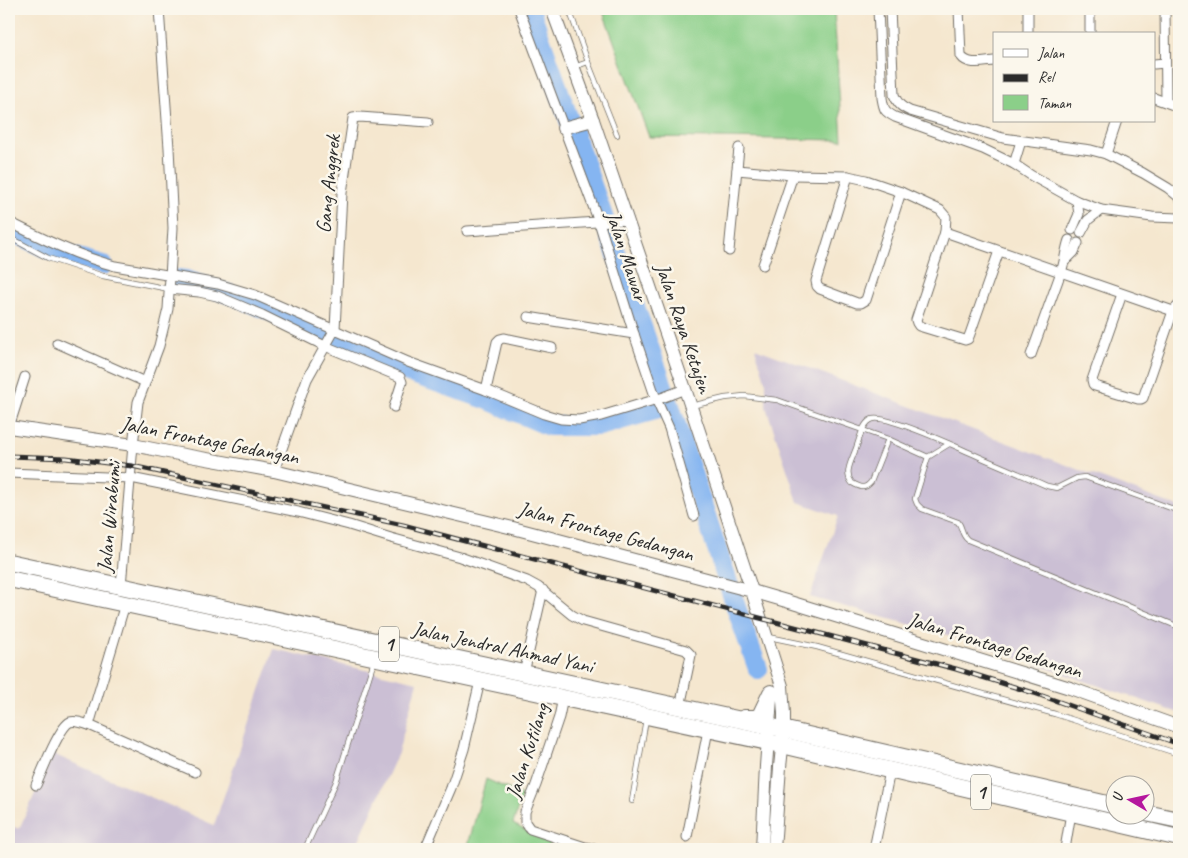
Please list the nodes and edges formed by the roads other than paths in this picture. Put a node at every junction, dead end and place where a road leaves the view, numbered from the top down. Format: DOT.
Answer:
graph roads {
  1 [pos="159,9"];
  2 [pos="519,9"];
  3 [pos="552,9"];
  4 [pos="569,9"];
  5 [pos="878,9"];
  6 [pos="890,9"];
  7 [pos="959,9"];
  8 [pos="1028,9"];
  9 [pos="1090,9"];
  10 [pos="1165,9"];
  11 [pos="1028,32"];
  12 [pos="1090,32"];
  13 [pos="993,61"];
  14 [pos="588,62"];
  15 [pos="1165,62"];
  16 [pos="892,63"];
  17 [pos="880,64"];
  18 [pos="1156,64"];
  19 [pos="573,68"];
  20 [pos="1156,99"];
  21 [pos="1166,102"];
  22 [pos="1179,107"];
  23 [pos="590,120"];
  24 [pos="428,122"];
  25 [pos="1117,122"];
  26 [pos="565,127"];
  27 [pos="617,135"];
  28 [pos="1021,141"];
  29 [pos="739,148"];
  30 [pos="1106,154"];
  31 [pos="1014,164"];
  32 [pos="737,170"];
  33 [pos="793,175"];
  34 [pos="848,176"];
  35 [pos="901,192"];
  36 [pos="1179,197"];
  37 [pos="1077,200"];
  38 [pos="1102,210"];
  39 [pos="1179,218"];
  40 [pos="624,220"];
  41 [pos="9,222"];
  42 [pos="601,222"];
  43 [pos="467,231"];
  44 [pos="945,232"];
  45 [pos="9,237"];
  46 [pos="1074,241"];
  47 [pos="729,251"];
  48 [pos="999,251"];
  49 [pos="764,265"];
  50 [pos="1061,272"];
  51 [pos="170,281"];
  52 [pos="1122,294"];
  53 [pos="1176,308"];
  54 [pos="528,317"];
  55 [pos="334,330"];
  56 [pos="634,334"];
  57 [pos="327,343"];
  58 [pos="57,344"];
  59 [pos="552,348"];
  60 [pos="1031,355"];
  61 [pos="25,377"];
  62 [pos="145,382"];
  63 [pos="486,390"];
  64 [pos="681,391"];
  65 [pos="660,398"];
  66 [pos="690,406"];
  67 [pos="394,407"];
  68 [pos="9,427"];
  69 [pos="863,431"];
  70 [pos="888,439"];
  71 [pos="133,444"];
  72 [pos="949,444"];
  73 [pos="928,458"];
  74 [pos="274,471"];
  75 [pos="9,473"];
  76 [pos="131,478"];
  77 [pos="1179,511"];
  78 [pos="694,516"];
  79 [pos="9,562"];
  80 [pos="9,579"];
  81 [pos="121,586"];
  82 [pos="543,590"];
  83 [pos="752,591"];
  84 [pos="125,604"];
  85 [pos="1179,627"];
  86 [pos="766,636"];
  87 [pos="375,658"];
  88 [pos="775,661"];
  89 [pos="524,673"];
  90 [pos="480,681"];
  91 [pos="771,694"];
  92 [pos="563,698"];
  93 [pos="680,707"];
  94 [pos="646,716"];
  95 [pos="732,718"];
  96 [pos="89,725"];
  97 [pos="776,727"];
  98 [pos="1179,727"];
  99 [pos="708,730"];
  100 [pos="775,744"];
  101 [pos="1179,754"];
  102 [pos="890,770"];
  103 [pos="195,772"];
  104 [pos="36,785"];
  105 [pos="632,801"];
  106 [pos="1106,804"];
  107 [pos="1071,813"];
  108 [pos="1156,814"];
  109 [pos="1179,820"];
  110 [pos="688,837"];
  111 [pos="1179,838"];
  112 [pos="564,845"];
  113 [pos="305,849"];
  114 [pos="425,849"];
  115 [pos="600,849"];
  116 [pos="762,849"];
  117 [pos="774,849"];
  118 [pos="874,849"];
  119 [pos="1065,849"];
  1 -- 51 [label="street, Jalan Wirabumi"];
  2 -- 26 [label="street, Jalan Mawar"];
  3 -- 19 [label="street, Jalan Raya Ketajen"];
  4 -- 14 [label="lane"];
  5 -- 17 [label="street"];
  6 -- 16 [label="street"];
  7 -- 13 [label="street"];
  8 -- 11 [label="street"];
  9 -- 12 [label="street"];
  10 -- 15 [label="street"];
  14 -- 19 [label="lane"];
  14 -- 27 [label="lane"];
  15 -- 18 [label="street"];
  15 -- 21 [label="street"];
  16 -- 17 [label="street"];
  16 -- 28 [label="street"];
  17 -- 31 [label="street"];
  19 -- 23 [label="street, Jalan Raya Ketajen"];
  20 -- 21 [label="street"];
  21 -- 22 [label="street"];
  23 -- 26 [label="street"];
  23 -- 40 [label="street, Jalan Raya Ketajen"];
  24 -- 55 [label="street, Gang Anggrek"];
  25 -- 30 [label="street"];
  26 -- 42 [label="street, Jalan Mawar"];
  28 -- 30 [label="street"];
  28 -- 31 [label="street"];
  29 -- 32 [label="street"];
  30 -- 36 [label="street"];
  31 -- 37 [label="street"];
  32 -- 33 [label="street"];
  32 -- 47 [label="street"];
  33 -- 34 [label="street"];
  33 -- 49 [label="street"];
  34 -- 35 [label="street"];
  34 -- 35 [label="street"];
  35 -- 44 [label="street"];
  37 -- 38 [label="street"];
  37 -- 38 [label="street"];
  38 -- 39 [label="street"];
  40 -- 42 [label="street"];
  40 -- 64 [label="street, Jalan Raya Ketajen"];
  41 -- 51 [label="street"];
  42 -- 43 [label="street"];
  42 -- 56 [label="street, Jalan Mawar"];
  44 -- 48 [label="street"];
  44 -- 48 [label="street"];
  45 -- 51 [label="lane"];
  46 -- 50 [label="street"];
  48 -- 50 [label="street"];
  50 -- 52 [label="street"];
  50 -- 60 [label="street"];
  51 -- 55 [label="street"];
  51 -- 57 [label="street"];
  51 -- 62 [label="street, Jalan Wirabumi"];
  52 -- 53 [label="street"];
  52 -- 53 [label="street"];
  54 -- 56 [label="street"];
  55 -- 57 [label="street"];
  55 -- 63 [label="street"];
  56 -- 65 [label="street, Jalan Mawar"];
  57 -- 67 [label="street"];
  57 -- 74 [label="street"];
  58 -- 62 [label="street"];
  59 -- 63 [label="street"];
  61 -- 68 [label="street"];
  62 -- 71 [label="street, Jalan Wirabumi"];
  63 -- 65 [label="street"];
  64 -- 65 [label="street"];
  64 -- 66 [label="street, Jalan Raya Ketajen"];
  65 -- 78 [label="street, Jalan Mawar"];
  66 -- 69 [label="lane"];
  66 -- 83 [label="street, Jalan Raya Ketajen"];
  68 -- 71 [label="street, Jalan Frontage Gedangan"];
  69 -- 70 [label="lane"];
  69 -- 70 [label="lane"];
  69 -- 72 [label="lane"];
  70 -- 73 [label="lane"];
  71 -- 74 [label="street, Jalan Frontage Gedangan"];
  71 -- 76 [label="street, Jalan Wirabumi"];
  72 -- 73 [label="lane"];
  72 -- 77 [label="lane"];
  73 -- 85 [label="lane"];
  74 -- 83 [label="street, Jalan Frontage Gedangan"];
  75 -- 76 [label="street"];
  76 -- 81 [label="street, Jalan Wirabumi"];
  76 -- 82 [label="street"];
  79 -- 81 [label="highway, Jalan Jendral Ahmad Yani / 1"];
  80 -- 84 [label="highway, Jalan Jendral Ahmad Yani / 1"];
  81 -- 89 [label="highway, Jalan Jendral Ahmad Yani / 1"];
  82 -- 89 [label="street"];
  82 -- 93 [label="street"];
  83 -- 86 [label="street, Jalan Raya Ketajen"];
  83 -- 98 [label="street, Jalan Frontage Gedangan"];
  84 -- 87 [label="highway, Jalan Jendral Ahmad Yani / 1"];
  84 -- 96 [label="street"];
  86 -- 88 [label="street, Jalan Raya Ketajen"];
  86 -- 101 [label="lane"];
  87 -- 90 [label="highway, Jalan Jendral Ahmad Yani / 1"];
  87 -- 113 [label="lane"];
  88 -- 91 [label="street, Jalan Raya Ketajen"];
  88 -- 97 [label="street, Jalan Raya Ketajen"];
  89 -- 93 [label="highway, Jalan Jendral Ahmad Yani / 1"];
  90 -- 92 [label="highway, Jalan Jendral Ahmad Yani / 1"];
  90 -- 114 [label="street"];
  91 -- 95 [label="highway"];
  91 -- 97 [label="street, Jalan Raya Ketajen"];
  92 -- 94 [label="highway, Jalan Jendral Ahmad Yani / 1"];
  92 -- 112 [label="street, Jalan Kutilang"];
  93 -- 95 [label="highway, Jalan Jendral Ahmad Yani / 1"];
  94 -- 99 [label="highway, Jalan Jendral Ahmad Yani / 1"];
  94 -- 105 [label="lane"];
  95 -- 97 [label="highway, Jalan Jendral Ahmad Yani / 1"];
  96 -- 103 [label="street"];
  96 -- 104 [label="street"];
  97 -- 100 [label="street"];
  97 -- 106 [label="highway, 1"];
  99 -- 100 [label="highway, Jalan Jendral Ahmad Yani / 1"];
  99 -- 110 [label="street"];
  100 -- 102 [label="highway, 1"];
  100 -- 116 [label="street"];
  100 -- 117 [label="street"];
  102 -- 107 [label="highway, 1"];
  102 -- 118 [label="street"];
  107 -- 111 [label="highway, 1"];
  107 -- 119 [label="street"];
  108 -- 109 [label="highway"];
  112 -- 115 [label="street, Jalan Kutilang"];
}
